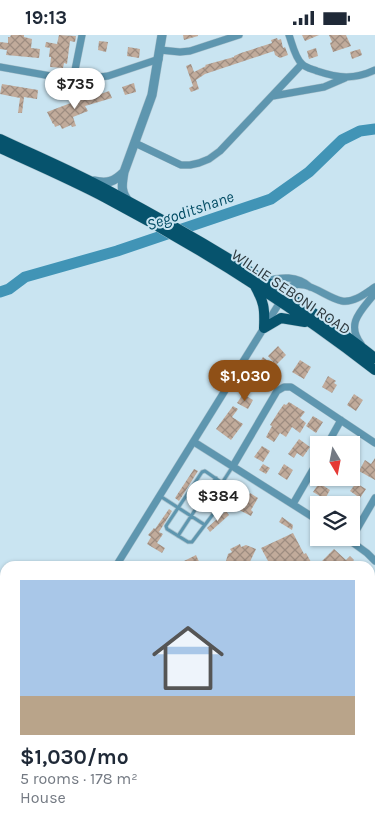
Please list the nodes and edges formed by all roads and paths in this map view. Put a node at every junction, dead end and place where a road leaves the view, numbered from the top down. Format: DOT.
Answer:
graph roads {
  1 [pos="82,35"];
  2 [pos="162,35"];
  3 [pos="239,35"];
  4 [pos="289,35"];
  5 [pos="160,55"];
  6 [pos="302,64"];
  7 [pos="0,67"];
  8 [pos="375,70"];
  9 [pos="345,78"];
  10 [pos="73,80"];
  11 [pos="272,96"];
  12 [pos="0,139"];
  13 [pos="135,143"];
  14 [pos="0,148"];
  15 [pos="124,172"];
  16 [pos="87,180"];
  17 [pos="129,202"];
  18 [pos="146,216"];
  19 [pos="216,255"];
  20 [pos="264,281"];
  21 [pos="253,283"];
  22 [pos="310,287"];
  23 [pos="375,287"];
  24 [pos="375,293"];
  25 [pos="282,297"];
  26 [pos="314,324"];
  27 [pos="264,328"];
  28 [pos="366,351"];
  29 [pos="375,358"];
  30 [pos="375,370"];
  31 [pos="341,420"];
  32 [pos="332,436"];
  33 [pos="194,442"];
  34 [pos="375,443"];
  35 [pos="233,466"];
  36 [pos="310,475"];
  37 [pos="216,478"];
  38 [pos="222,483"];
  39 [pos="160,496"];
  40 [pos="375,497"];
  41 [pos="293,504"];
  42 [pos="177,507"];
  43 [pos="310,515"];
  44 [pos="191,516"];
  45 [pos="360,520"];
  46 [pos="205,525"];
  47 [pos="178,536"];
  48 [pos="358,546"];
  49 [pos="119,561"];
  50 [pos="375,561"];
  1 -- 10 [label="street"];
  2 -- 5 [label="street"];
  3 -- 5 [label="street"];
  4 -- 6 [label="street"];
  5 -- 10 [label="street"];
  5 -- 13 [label="street"];
  6 -- 9 [label="street"];
  6 -- 11 [label="street"];
  7 -- 10 [label="street"];
  8 -- 9 [label="street"];
  9 -- 11 [label="street"];
  11 -- 13 [label="street"];
  12 -- 16 [label="main road"];
  13 -- 15 [label="street"];
  14 -- 18 [label="main road"];
  15 -- 16 [label="street"];
  15 -- 17 [label="street"];
  16 -- 17 [label="main road"];
  17 -- 18 [label="main road"];
  18 -- 19 [label="main road"];
  19 -- 20 [label="main road, WILLIE SEBONI ROAD"];
  19 -- 21 [label="main road, WILLIE SEBONI ROAD"];
  20 -- 22 [label="street"];
  20 -- 25 [label="main road, WILLIE SEBONI ROAD"];
  21 -- 25 [label="main road, WILLIE SEBONI ROAD"];
  21 -- 27 [label="main road"];
  22 -- 23 [label="street"];
  22 -- 25 [label="street"];
  24 -- 28 [label="street"];
  25 -- 26 [label="main road, WILLIE SEBONI ROAD"];
  25 -- 27 [label="street"];
  25 -- 28 [label="main road, WILLIE SEBONI ROAD"];
  26 -- 27 [label="main road"];
  26 -- 30 [label="main road, WILLIE SEBONI ROAD"];
  27 -- 33 [label="street"];
  28 -- 29 [label="main road, WILLIE SEBONI ROAD"];
  31 -- 32 [label="street"];
  31 -- 34 [label="street"];
  31 -- 35 [label="street"];
  33 -- 35 [label="street"];
  33 -- 39 [label="street"];
  35 -- 38 [label="lane"];
  35 -- 41 [label="street"];
  36 -- 41 [label="street"];
  37 -- 38 [label="lane"];
  37 -- 42 [label="lane"];
  37 -- 44 [label="lane"];
  38 -- 46 [label="lane"];
  39 -- 42 [label="lane"];
  39 -- 49 [label="street"];
  40 -- 45 [label="street"];
  41 -- 43 [label="street"];
  42 -- 44 [label="lane"];
  42 -- 47 [label="lane"];
  44 -- 46 [label="lane"];
  44 -- 47 [label="lane"];
  46 -- 47 [label="lane"];
  48 -- 50 [label="street"];
}
